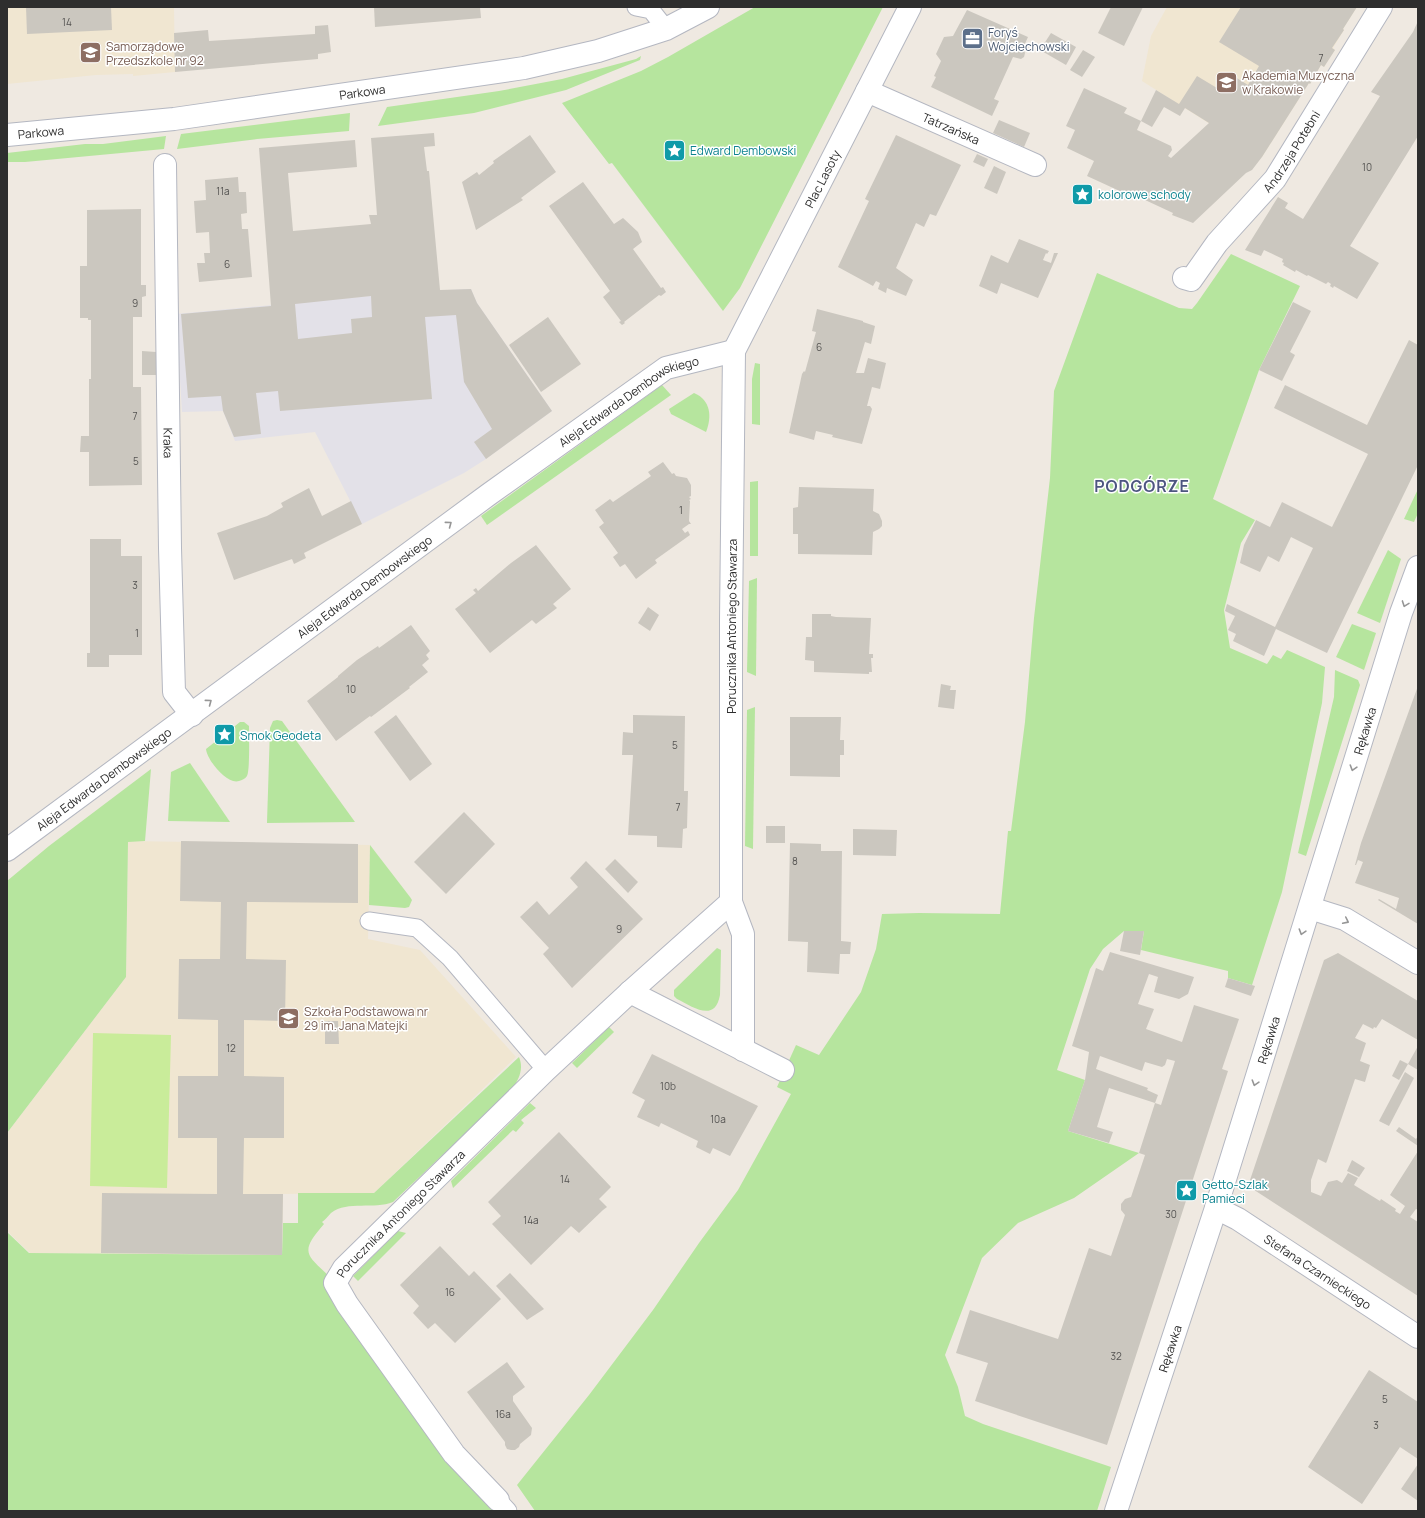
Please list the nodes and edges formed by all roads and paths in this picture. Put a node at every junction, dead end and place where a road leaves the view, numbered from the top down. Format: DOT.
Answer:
graph roads {
  1 [pos="636,7"];
  2 [pos="708,7"];
  3 [pos="910,7"];
  4 [pos="1381,7"];
  5 [pos="666,28"];
  6 [pos="867,91"];
  7 [pos="7,135"];
  8 [pos="165,166"];
  9 [pos="1035,166"];
  10 [pos="1184,278"];
  11 [pos="734,351"];
  12 [pos="1418,567"];
  13 [pos="192,715"];
  14 [pos="7,848"];
  15 [pos="731,902"];
  16 [pos="1310,908"];
  17 [pos="369,921"];
  18 [pos="1418,963"];
  19 [pos="630,992"];
  20 [pos="743,1050"];
  21 [pos="546,1070"];
  22 [pos="783,1070"];
  23 [pos="1216,1208"];
  24 [pos="1418,1337"];
  25 [pos="503,1506"];
  26 [pos="1116,1511"];
  1 -- 5 [label="lane"];
  2 -- 5 [label="street, Parkowa"];
  3 -- 6 [label="street, Plac Lasoty"];
  4 -- 10 [label="street, Andrzeja Potebni"];
  5 -- 7 [label="street, Parkowa"];
  6 -- 9 [label="street, Tatrzańska"];
  6 -- 11 [label="street, Plac Lasoty"];
  8 -- 13 [label="street, Kraka"];
  13 -- 11 [label="street, Aleja Edwarda Dembowskiego, one-way"];
  11 -- 15 [label="street, Porucznika Antoniego Stawarza"];
  12 -- 16 [label="street, Rękawka, one-way"];
  13 -- 14 [label="street, Aleja Edwarda Dembowskiego"];
  15 -- 19 [label="street, Porucznika Antoniego Stawarza"];
  15 -- 20 [label="street, Porucznika Antoniego Stawarza"];
  16 -- 18 [label="street, one-way"];
  16 -- 23 [label="street, Rękawka, one-way"];
  17 -- 21 [label="lane"];
  19 -- 20 [label="street"];
  19 -- 21 [label="street, Porucznika Antoniego Stawarza"];
  20 -- 22 [label="street"];
  21 -- 25 [label="street, Porucznika Antoniego Stawarza"];
  23 -- 24 [label="street, Stefana Czarnieckiego"];
  23 -- 26 [label="street, Rękawka"];
}
